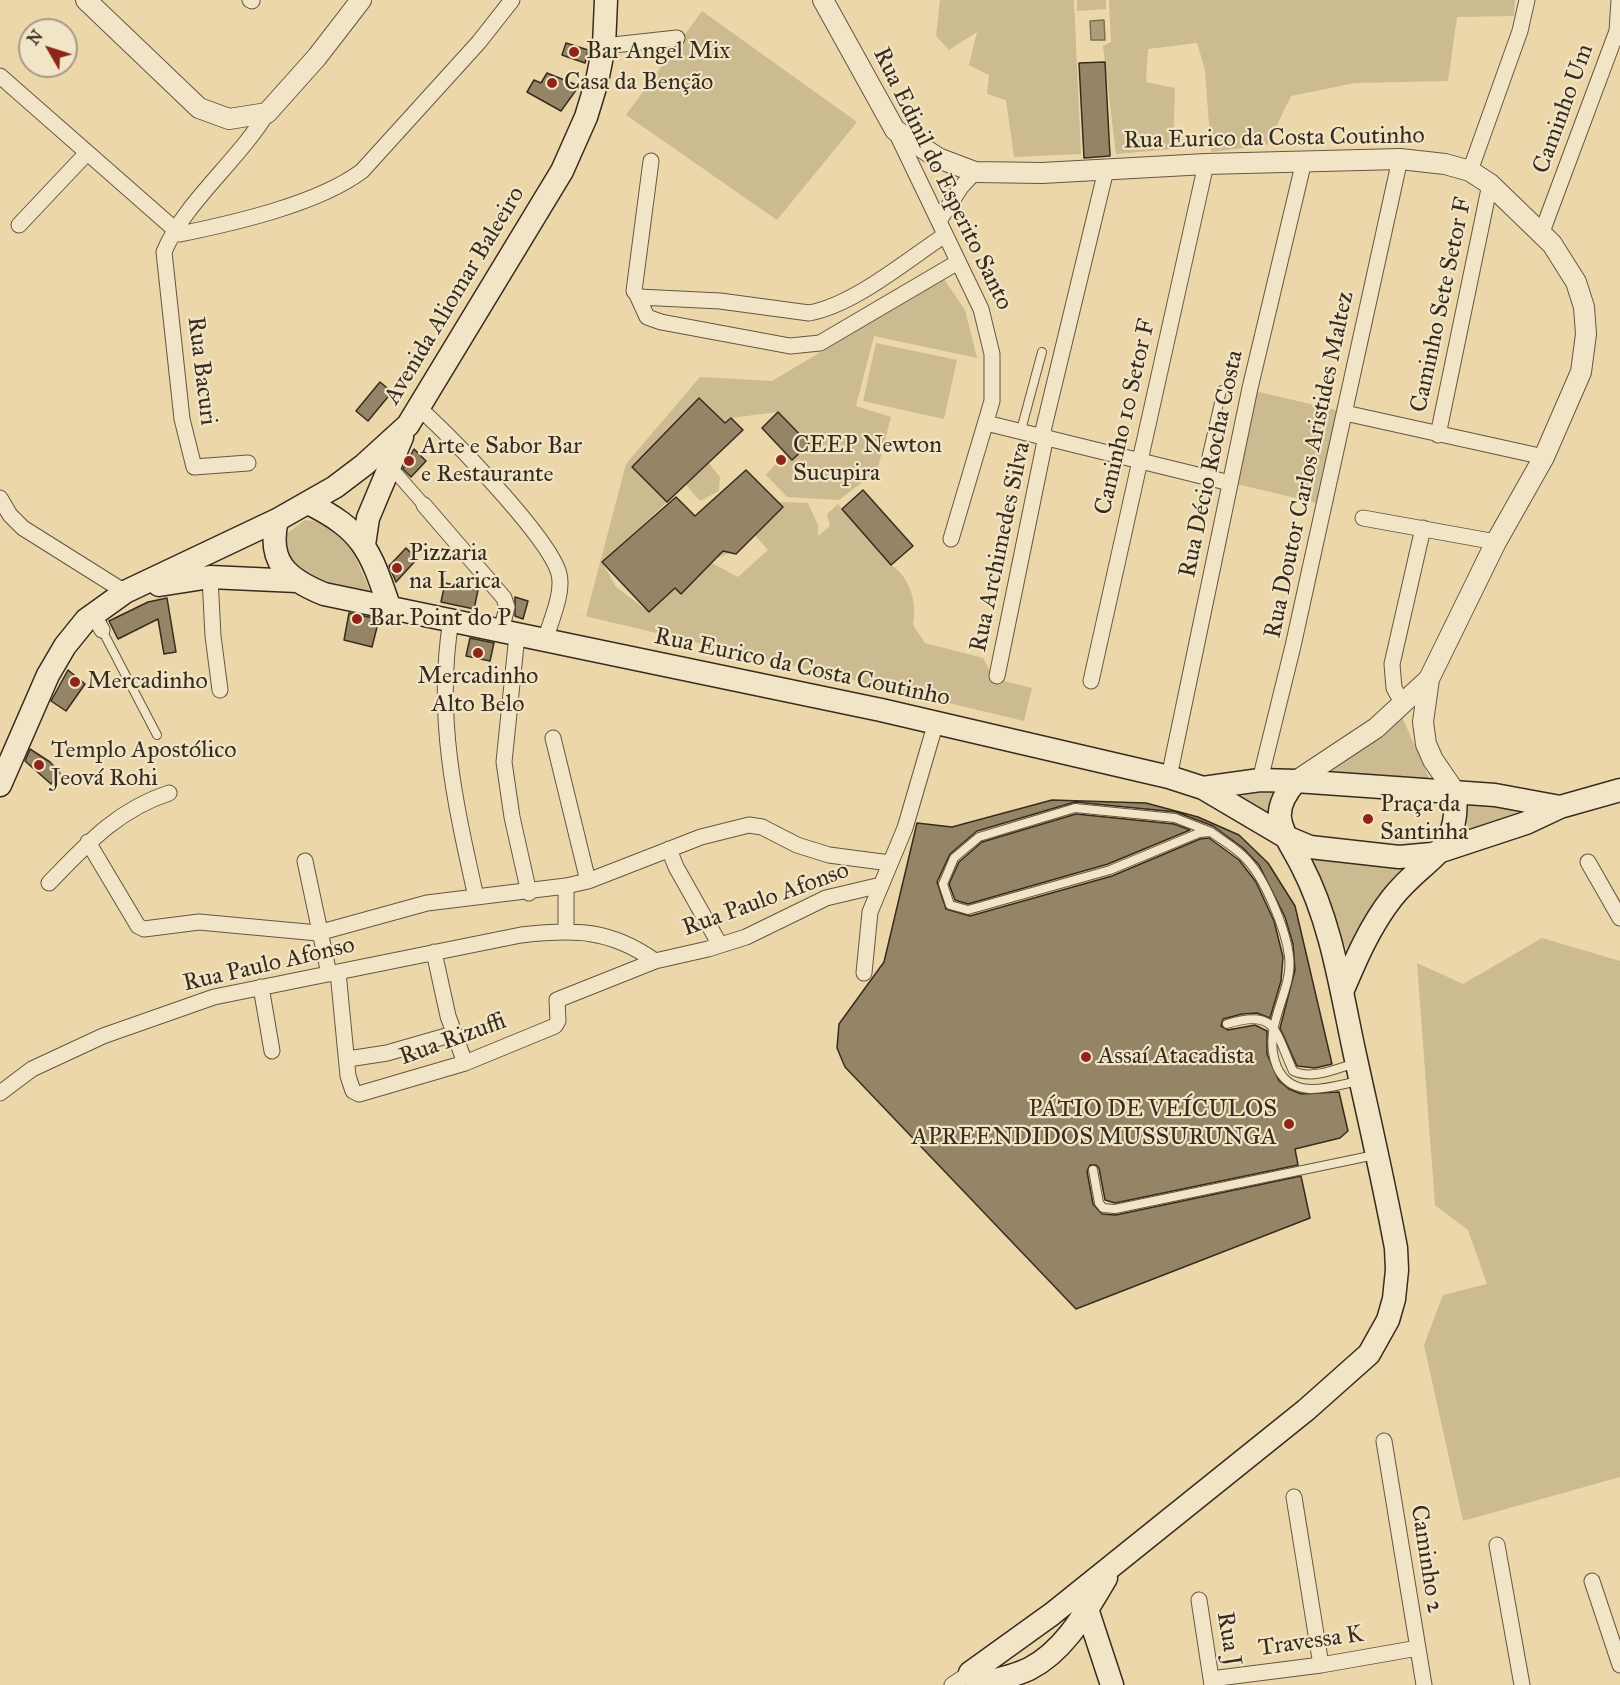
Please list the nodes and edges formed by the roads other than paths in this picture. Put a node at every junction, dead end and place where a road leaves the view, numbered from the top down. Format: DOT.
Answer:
graph roads {
  1 [pos="86,0"];
  2 [pos="362,0"];
  3 [pos="512,0"];
  4 [pos="606,0"];
  5 [pos="823,0"];
  6 [pos="1527,0"];
  7 [pos="1619,0"];
  8 [pos="677,38"];
  9 [pos="604,46"];
  10 [pos="0,76"];
  11 [pos="267,113"];
  12 [pos="895,130"];
  13 [pos="86,154"];
  14 [pos="1400,159"];
  15 [pos="651,161"];
  16 [pos="1304,161"];
  17 [pos="1206,164"];
  18 [pos="1107,170"];
  19 [pos="1470,171"];
  20 [pos="975,172"];
  21 [pos="1490,184"];
  22 [pos="19,225"];
  23 [pos="942,228"];
  24 [pos="175,229"];
  25 [pos="1542,232"];
  26 [pos="958,262"];
  27 [pos="637,295"];
  28 [pos="1042,352"];
  29 [pos="1222,390"];
  30 [pos="1345,413"];
  31 [pos="414,416"];
  32 [pos="987,423"];
  33 [pos="1021,430"];
  34 [pos="1044,435"];
  35 [pos="1438,435"];
  36 [pos="1544,457"];
  37 [pos="1139,461"];
  38 [pos="248,463"];
  39 [pos="389,465"];
  40 [pos="1202,476"];
  41 [pos="1230,483"];
  42 [pos="0,498"];
  43 [pos="308,503"];
  44 [pos="424,505"];
  45 [pos="1363,518"];
  46 [pos="277,520"];
  47 [pos="1423,528"];
  48 [pos="951,539"];
  49 [pos="1496,542"];
  50 [pos="364,545"];
  51 [pos="210,577"];
  52 [pos="297,581"];
  53 [pos="125,592"];
  54 [pos="389,606"];
  55 [pos="451,620"];
  56 [pos="98,622"];
  57 [pos="509,633"];
  58 [pos="545,641"];
  59 [pos="996,676"];
  60 [pos="1429,679"];
  61 [pos="1091,681"];
  62 [pos="220,690"];
  63 [pos="1403,704"];
  64 [pos="936,722"];
  65 [pos="157,735"];
  66 [pos="553,738"];
  67 [pos="1169,777"];
  68 [pos="1260,780"];
  69 [pos="1296,781"];
  70 [pos="0,785"];
  71 [pos="1203,788"];
  72 [pos="1620,790"];
  73 [pos="1455,792"];
  74 [pos="169,793"];
  75 [pos="1560,807"];
  76 [pos="1211,832"];
  77 [pos="1286,837"];
  78 [pos="88,842"];
  79 [pos="669,849"];
  80 [pos="1442,850"];
  81 [pos="305,861"];
  82 [pos="1588,862"];
  83 [pos="890,863"];
  84 [pos="588,881"];
  85 [pos="49,883"];
  86 [pos="882,885"];
  87 [pos="566,886"];
  88 [pos="530,892"];
  89 [pos="476,897"];
  90 [pos="1620,918"];
  91 [pos="566,931"];
  92 [pos="318,933"];
  93 [pos="720,945"];
  94 [pos="434,952"];
  95 [pos="655,961"];
  96 [pos="334,973"];
  97 [pos="864,973"];
  98 [pos="261,987"];
  99 [pos="1342,992"];
  100 [pos="1227,1024"];
  101 [pos="1274,1028"];
  102 [pos="453,1034"];
  103 [pos="272,1052"];
  104 [pos="348,1059"];
  105 [pos="465,1064"];
  106 [pos="1359,1071"];
  107 [pos="0,1093"];
  108 [pos="1377,1154"];
  109 [pos="1093,1170"];
  110 [pos="1384,1441"];
  111 [pos="1294,1497"];
  112 [pos="1497,1545"];
  113 [pos="1592,1581"];
  114 [pos="1199,1600"];
  115 [pos="1081,1603"];
  116 [pos="1418,1648"];
  117 [pos="1321,1665"];
  118 [pos="1620,1665"];
  119 [pos="971,1682"];
  120 [pos="1211,1682"];
  121 [pos="1112,1685"];
  122 [pos="1424,1685"];
  123 [pos="1522,1685"];
  1 -- 11 [label="street"];
  2 -- 11 [label="street"];
  3 -- 24 [label="street"];
  4 -- 9 [label="main road, Avenida Aliomar Baleeiro"];
  5 -- 12 [label="street, Rua Edinil do Esperito Santo"];
  6 -- 19 [label="street"];
  7 -- 25 [label="street, Caminho Um"];
  8 -- 9 [label="street"];
  9 -- 31 [label="main road, Avenida Aliomar Baleeiro"];
  10 -- 13 [label="street"];
  11 -- 24 [label="street"];
  12 -- 20 [label="street, Rua Eurico da Costa Coutinho"];
  12 -- 23 [label="street, Rua Edinil do Esperito Santo"];
  13 -- 22 [label="street"];
  13 -- 24 [label="street"];
  14 -- 16 [label="street, Rua Eurico da Costa Coutinho"];
  14 -- 19 [label="street, Rua Eurico da Costa Coutinho"];
  14 -- 30 [label="street, Rua Doutor Carlos Aristides Maltez"];
  15 -- 27 [label="street"];
  16 -- 17 [label="street, Rua Eurico da Costa Coutinho"];
  16 -- 41 [label="street, Rua Décio Rocha Costa"];
  17 -- 18 [label="street, Rua Eurico da Costa Coutinho"];
  17 -- 37 [label="street, Caminho 10 Setor F"];
  18 -- 20 [label="street, Rua Eurico da Costa Coutinho"];
  18 -- 34 [label="street, Rua Archimedes Silva"];
  19 -- 21 [label="street, Rua Eurico da Costa Coutinho"];
  20 -- 23 [label="street"];
  21 -- 25 [label="street, Rua Eurico da Costa Coutinho"];
  21 -- 35 [label="street, Caminho Sete Setor F"];
  23 -- 26 [label="street, Rua Edinil do Esperito Santo"];
  23 -- 27 [label="street"];
  24 -- 38 [label="street, Rua Bacuri"];
  25 -- 36 [label="street, Rua Eurico da Costa Coutinho"];
  26 -- 27 [label="street"];
  26 -- 32 [label="street, Rua Edinil do Esperito Santo"];
  28 -- 33 [label="lane"];
  29 -- 40 [label="lane"];
  30 -- 35 [label="street"];
  30 -- 68 [label="street, Rua Doutor Carlos Aristides Maltez"];
  31 -- 39 [label="main road"];
  31 -- 43 [label="main road, Avenida Aliomar Baleeiro"];
  31 -- 58 [label="street"];
  32 -- 33 [label="street"];
  32 -- 48 [label="street, Rua Edinil do Esperito Santo"];
  33 -- 34 [label="street"];
  34 -- 37 [label="street, Rua Archimedes Silva"];
  34 -- 59 [label="street, Rua Archimedes Silva"];
  35 -- 36 [label="street"];
  36 -- 49 [label="street, Rua Eurico da Costa Coutinho"];
  37 -- 40 [label="street, Rua Archimedes Silva"];
  37 -- 61 [label="street, Caminho 10 Setor F"];
  39 -- 44 [label="street"];
  39 -- 50 [label="main road"];
  40 -- 41 [label="street, Rua Archimedes Silva"];
  41 -- 67 [label="street, Rua Décio Rocha Costa"];
  42 -- 53 [label="street"];
  43 -- 46 [label="main road, Avenida Aliomar Baleeiro"];
  43 -- 50 [label="main road"];
  44 -- 57 [label="street"];
  45 -- 47 [label="street"];
  46 -- 52 [label="main road, Rua Eurico da Costa Coutinho"];
  46 -- 53 [label="main road, Avenida Aliomar Baleeiro"];
  47 -- 49 [label="street"];
  47 -- 63 [label="street"];
  49 -- 60 [label="street, Rua Eurico da Costa Coutinho"];
  50 -- 54 [label="main road"];
  51 -- 52 [label="main road"];
  51 -- 53 [label="main road"];
  51 -- 62 [label="street"];
  52 -- 54 [label="main road, Rua Eurico da Costa Coutinho"];
  53 -- 56 [label="main road, Avenida Aliomar Baleeiro"];
  54 -- 55 [label="main road, Rua Eurico da Costa Coutinho"];
  55 -- 57 [label="main road, Rua Eurico da Costa Coutinho"];
  55 -- 89 [label="street"];
  56 -- 65 [label="lane"];
  56 -- 70 [label="main road, Avenida Aliomar Baleeiro"];
  57 -- 58 [label="main road, Rua Eurico da Costa Coutinho"];
  57 -- 88 [label="street"];
  58 -- 64 [label="main road, Rua Eurico da Costa Coutinho"];
  60 -- 63 [label="street, Rua Eurico da Costa Coutinho"];
  60 -- 73 [label="street, Rua Eurico da Costa Coutinho"];
  63 -- 69 [label="street, Rua Eurico da Costa Coutinho"];
  64 -- 67 [label="main road, Rua Eurico da Costa Coutinho"];
  64 -- 83 [label="street"];
  66 -- 84 [label="street"];
  67 -- 71 [label="main road, Rua Eurico da Costa Coutinho"];
  68 -- 69 [label="main road, Rua Eurico da Costa Coutinho"];
  68 -- 71 [label="main road, Rua Eurico da Costa Coutinho"];
  69 -- 73 [label="main road"];
  69 -- 77 [label="main road"];
  71 -- 77 [label="main road, Rua Eurico da Costa Coutinho"];
  72 -- 75 [label="main road, Rua Eurico da Costa Coutinho"];
  73 -- 75 [label="main road"];
  73 -- 80 [label="main road"];
  74 -- 78 [label="street"];
  75 -- 80 [label="main road, Rua Eurico da Costa Coutinho"];
  76 -- 76 [label="lane"];
  76 -- 101 [label="lane"];
  77 -- 80 [label="main road, Rua Eurico da Costa Coutinho"];
  77 -- 99 [label="main road"];
  78 -- 85 [label="street"];
  78 -- 92 [label="street"];
  79 -- 83 [label="street"];
  79 -- 84 [label="street"];
  79 -- 93 [label="street"];
  80 -- 99 [label="main road"];
  81 -- 92 [label="street, Rua Rizuffi"];
  82 -- 90 [label="street"];
  83 -- 86 [label="street"];
  84 -- 87 [label="street"];
  86 -- 93 [label="street, Rua Paulo Afonso"];
  86 -- 97 [label="street"];
  87 -- 88 [label="street"];
  87 -- 91 [label="street"];
  88 -- 89 [label="street"];
  89 -- 92 [label="street"];
  91 -- 94 [label="street, Rua Paulo Afonso"];
  91 -- 95 [label="street, Rua Paulo Afonso"];
  92 -- 96 [label="street, Rua Rizuffi"];
  93 -- 95 [label="street, Rua Paulo Afonso"];
  94 -- 96 [label="street, Rua Paulo Afonso"];
  94 -- 102 [label="street"];
  95 -- 105 [label="street, Rua Rizuffi"];
  96 -- 98 [label="street, Rua Paulo Afonso"];
  96 -- 104 [label="street, Rua Rizuffi"];
  98 -- 103 [label="street"];
  98 -- 107 [label="street, Rua Paulo Afonso"];
  99 -- 106 [label="main road"];
  100 -- 101 [label="lane"];
  101 -- 106 [label="lane"];
  101 -- 106 [label="lane"];
  102 -- 104 [label="street"];
  102 -- 105 [label="street"];
  104 -- 105 [label="street, Rua Rizuffi"];
  106 -- 108 [label="main road"];
  108 -- 109 [label="lane"];
  108 -- 115 [label="main road"];
  110 -- 116 [label="street, Caminho 2"];
  111 -- 117 [label="street"];
  112 -- 123 [label="street"];
  113 -- 118 [label="street"];
  114 -- 120 [label="street, Rua J"];
  115 -- 119 [label="main road"];
  115 -- 121 [label="main road"];
  116 -- 117 [label="street, Travessa K"];
  116 -- 122 [label="street, Caminho 2"];
  117 -- 120 [label="street, Travessa K"];
}
